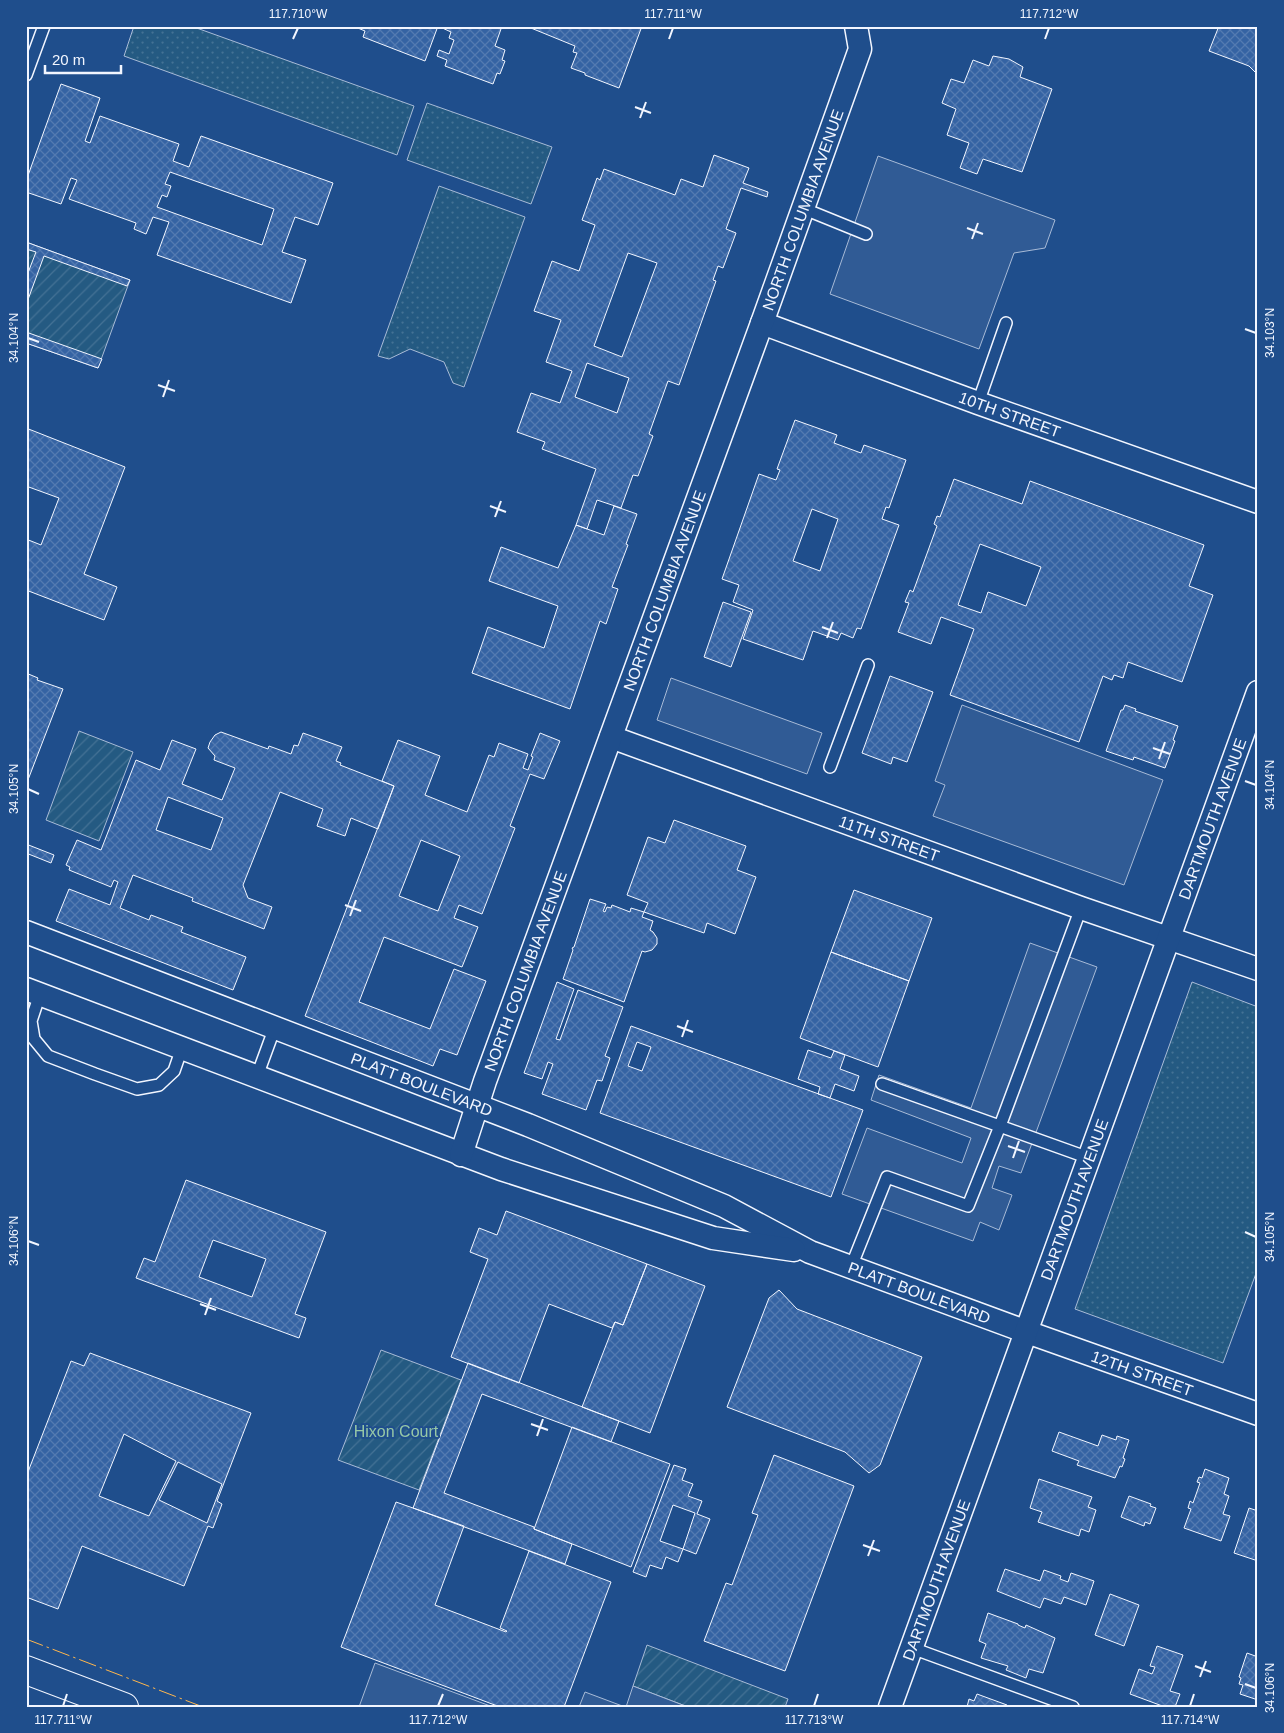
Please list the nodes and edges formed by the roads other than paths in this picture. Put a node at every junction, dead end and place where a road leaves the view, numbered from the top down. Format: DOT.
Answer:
graph roads {
  1 [pos="44,26"];
  2 [pos="856,26"];
  3 [pos="26,76"];
  4 [pos="802,208"];
  5 [pos="866,234"];
  6 [pos="762,323"];
  7 [pos="1006,323"];
  8 [pos="978,403"];
  9 [pos="1258,502"];
  10 [pos="868,665"];
  11 [pos="1258,692"];
  12 [pos="611,737"];
  13 [pos="830,766"];
  14 [pos="1081,908"];
  15 [pos="26,932"];
  16 [pos="1168,938"];
  17 [pos="1258,969"];
  18 [pos="33,991"];
  19 [pos="274,1027"];
  20 [pos="182,1048"];
  21 [pos="257,1076"];
  22 [pos="882,1084"];
  23 [pos="478,1105"];
  24 [pos="1000,1126"];
  25 [pos="461,1155"];
  26 [pos="1089,1158"];
  27 [pos="810,1252"];
  28 [pos="852,1267"];
  29 [pos="1027,1332"];
  30 [pos="1258,1414"];
  31 [pos="912,1648"];
  32 [pos="26,1670"];
  33 [pos="124,1707"];
  34 [pos="890,1707"];
  35 [pos="1073,1707"];
  1 -- 3 [label="lane"];
  2 -- 4 [label="street, NORTH COLUMBIA AVENUE"];
  4 -- 5 [label="lane"];
  4 -- 6 [label="street, NORTH COLUMBIA AVENUE"];
  6 -- 8 [label="street, 10TH STREET"];
  6 -- 12 [label="street, NORTH COLUMBIA AVENUE"];
  7 -- 8 [label="lane"];
  8 -- 9 [label="street, 10TH STREET"];
  10 -- 13 [label="lane"];
  11 -- 16 [label="street, DARTMOUTH AVENUE"];
  12 -- 14 [label="street, 11TH STREET"];
  12 -- 23 [label="street, NORTH COLUMBIA AVENUE"];
  14 -- 16 [label="street, 11TH STREET"];
  14 -- 24 [label="lane"];
  15 -- 19 [label="street, PLATT BOULEVARD"];
  16 -- 17 [label="street, 11TH STREET"];
  16 -- 26 [label="street, DARTMOUTH AVENUE"];
  18 -- 20 [label="street, PLATT BOULEVARD"];
  18 -- 20 [label="lane"];
  19 -- 21 [label="lane"];
  19 -- 23 [label="street, PLATT BOULEVARD"];
  20 -- 21 [label="street, PLATT BOULEVARD"];
  21 -- 25 [label="street, PLATT BOULEVARD"];
  22 -- 24 [label="lane"];
  23 -- 25 [label="street, NORTH COLUMBIA AVENUE"];
  23 -- 27 [label="street, PLATT BOULEVARD"];
  24 -- 26 [label="lane"];
  24 -- 28 [label="lane"];
  25 -- 27 [label="street, PLATT BOULEVARD"];
  26 -- 29 [label="street, DARTMOUTH AVENUE"];
  27 -- 28 [label="street, PLATT BOULEVARD"];
  28 -- 29 [label="street, PLATT BOULEVARD"];
  29 -- 30 [label="street, 12TH STREET"];
  29 -- 31 [label="street, DARTMOUTH AVENUE"];
  31 -- 34 [label="street, DARTMOUTH AVENUE"];
  31 -- 35 [label="lane"];
  32 -- 33 [label="main road"];
}
